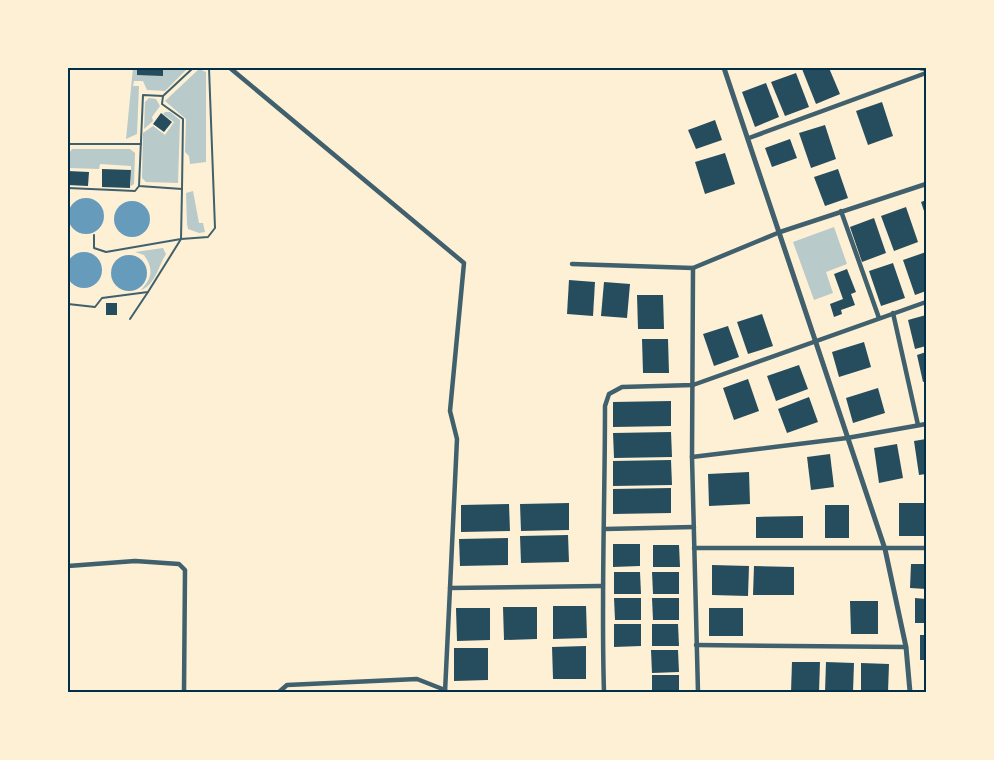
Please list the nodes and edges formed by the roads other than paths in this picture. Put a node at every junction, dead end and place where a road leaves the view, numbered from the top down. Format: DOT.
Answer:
graph roads {
  1 [pos="193,68"];
  2 [pos="209,68"];
  3 [pos="230,68"];
  4 [pos="724,68"];
  5 [pos="920,68"];
  6 [pos="927,71"];
  7 [pos="163,96"];
  8 [pos="749,138"];
  9 [pos="68,144"];
  10 [pos="141,144"];
  11 [pos="927,184"];
  12 [pos="139,186"];
  13 [pos="68,188"];
  14 [pos="182,189"];
  15 [pos="842,212"];
  16 [pos="780,232"];
  17 [pos="94,236"];
  18 [pos="182,239"];
  19 [pos="572,264"];
  20 [pos="693,268"];
  21 [pos="148,292"];
  22 [pos="927,302"];
  23 [pos="68,304"];
  24 [pos="893,313"];
  25 [pos="879,318"];
  26 [pos="130,319"];
  27 [pos="814,341"];
  28 [pos="693,385"];
  29 [pos="927,424"];
  30 [pos="918,426"];
  31 [pos="847,438"];
  32 [pos="692,457"];
  33 [pos="694,527"];
  34 [pos="605,530"];
  35 [pos="694,548"];
  36 [pos="927,548"];
  37 [pos="885,549"];
  38 [pos="68,566"];
  39 [pos="601,586"];
  40 [pos="450,588"];
  41 [pos="696,645"];
  42 [pos="906,647"];
  43 [pos="445,691"];
  44 [pos="184,693"];
  45 [pos="279,693"];
  46 [pos="604,693"];
  47 [pos="698,693"];
  48 [pos="910,693"];
  1 -- 7 [label="lane"];
  2 -- 18 [label="lane"];
  3 -- 40 [label="street"];
  4 -- 8 [label="street"];
  5 -- 6 [label="street"];
  6 -- 8 [label="street"];
  7 -- 10 [label="lane"];
  7 -- 14 [label="lane"];
  8 -- 16 [label="street"];
  9 -- 10 [label="lane"];
  10 -- 12 [label="lane"];
  11 -- 15 [label="street"];
  12 -- 13 [label="lane"];
  12 -- 14 [label="lane"];
  14 -- 18 [label="lane"];
  15 -- 16 [label="street"];
  15 -- 25 [label="street"];
  16 -- 20 [label="street"];
  16 -- 27 [label="street"];
  17 -- 18 [label="lane"];
  18 -- 21 [label="lane"];
  19 -- 20 [label="street"];
  20 -- 28 [label="street"];
  21 -- 23 [label="lane"];
  21 -- 26 [label="lane"];
  22 -- 24 [label="street"];
  24 -- 25 [label="street"];
  24 -- 30 [label="street"];
  25 -- 27 [label="street"];
  27 -- 28 [label="street"];
  27 -- 31 [label="street"];
  28 -- 32 [label="street"];
  28 -- 34 [label="street"];
  29 -- 30 [label="street"];
  30 -- 31 [label="street"];
  31 -- 32 [label="street"];
  31 -- 37 [label="street"];
  32 -- 33 [label="street"];
  33 -- 34 [label="street"];
  33 -- 35 [label="street"];
  34 -- 39 [label="street"];
  35 -- 37 [label="street"];
  35 -- 41 [label="street"];
  36 -- 37 [label="street"];
  37 -- 42 [label="street"];
  38 -- 44 [label="street"];
  39 -- 40 [label="street"];
  39 -- 46 [label="street"];
  40 -- 43 [label="street"];
  41 -- 42 [label="street"];
  41 -- 47 [label="street"];
  42 -- 48 [label="street"];
  43 -- 45 [label="street"];
}
